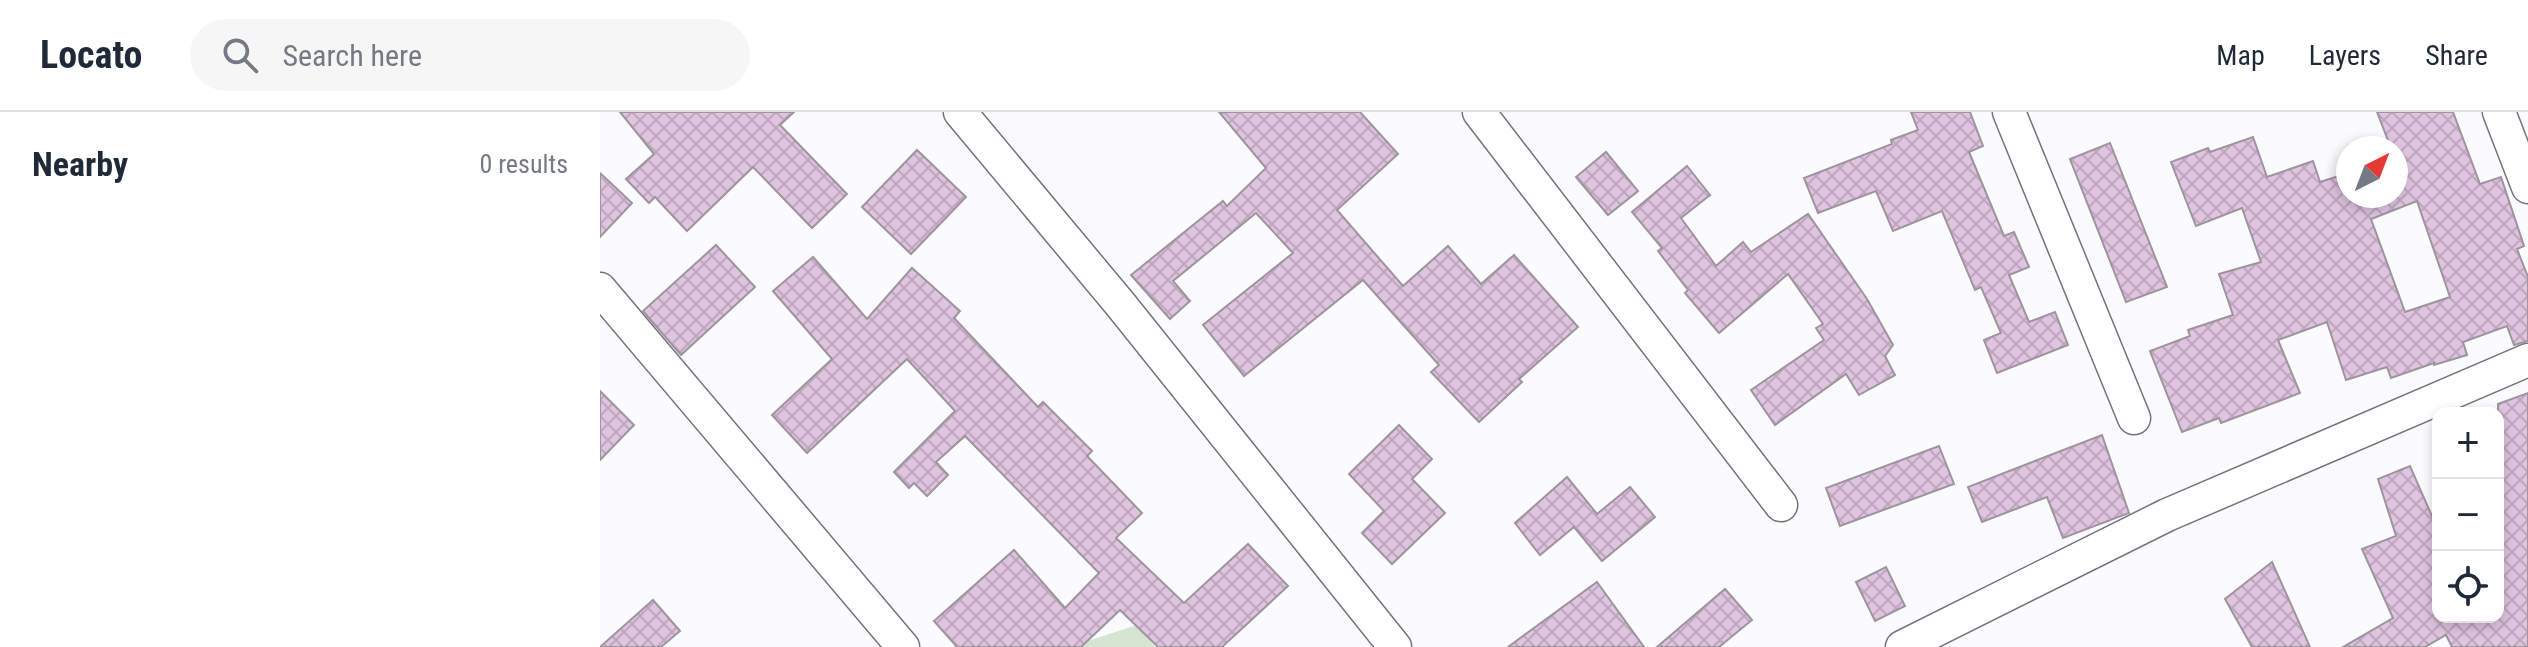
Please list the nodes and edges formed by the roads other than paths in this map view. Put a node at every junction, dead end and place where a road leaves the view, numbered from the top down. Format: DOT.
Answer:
graph roads {
  1 [pos="960,112"];
  2 [pos="1479,112"];
  3 [pos="2009,112"];
  4 [pos="2499,112"];
  5 [pos="2528,187"];
  6 [pos="600,289"];
  7 [pos="2528,360"];
  8 [pos="2134,418"];
  9 [pos="1781,505"];
  10 [pos="903,647"];
  11 [pos="1395,647"];
  12 [pos="1902,647"];
  1 -- 11 [label="street"];
  2 -- 9 [label="street"];
  3 -- 8 [label="street"];
  4 -- 5 [label="street"];
  6 -- 10 [label="street"];
  7 -- 12 [label="street"];
}
